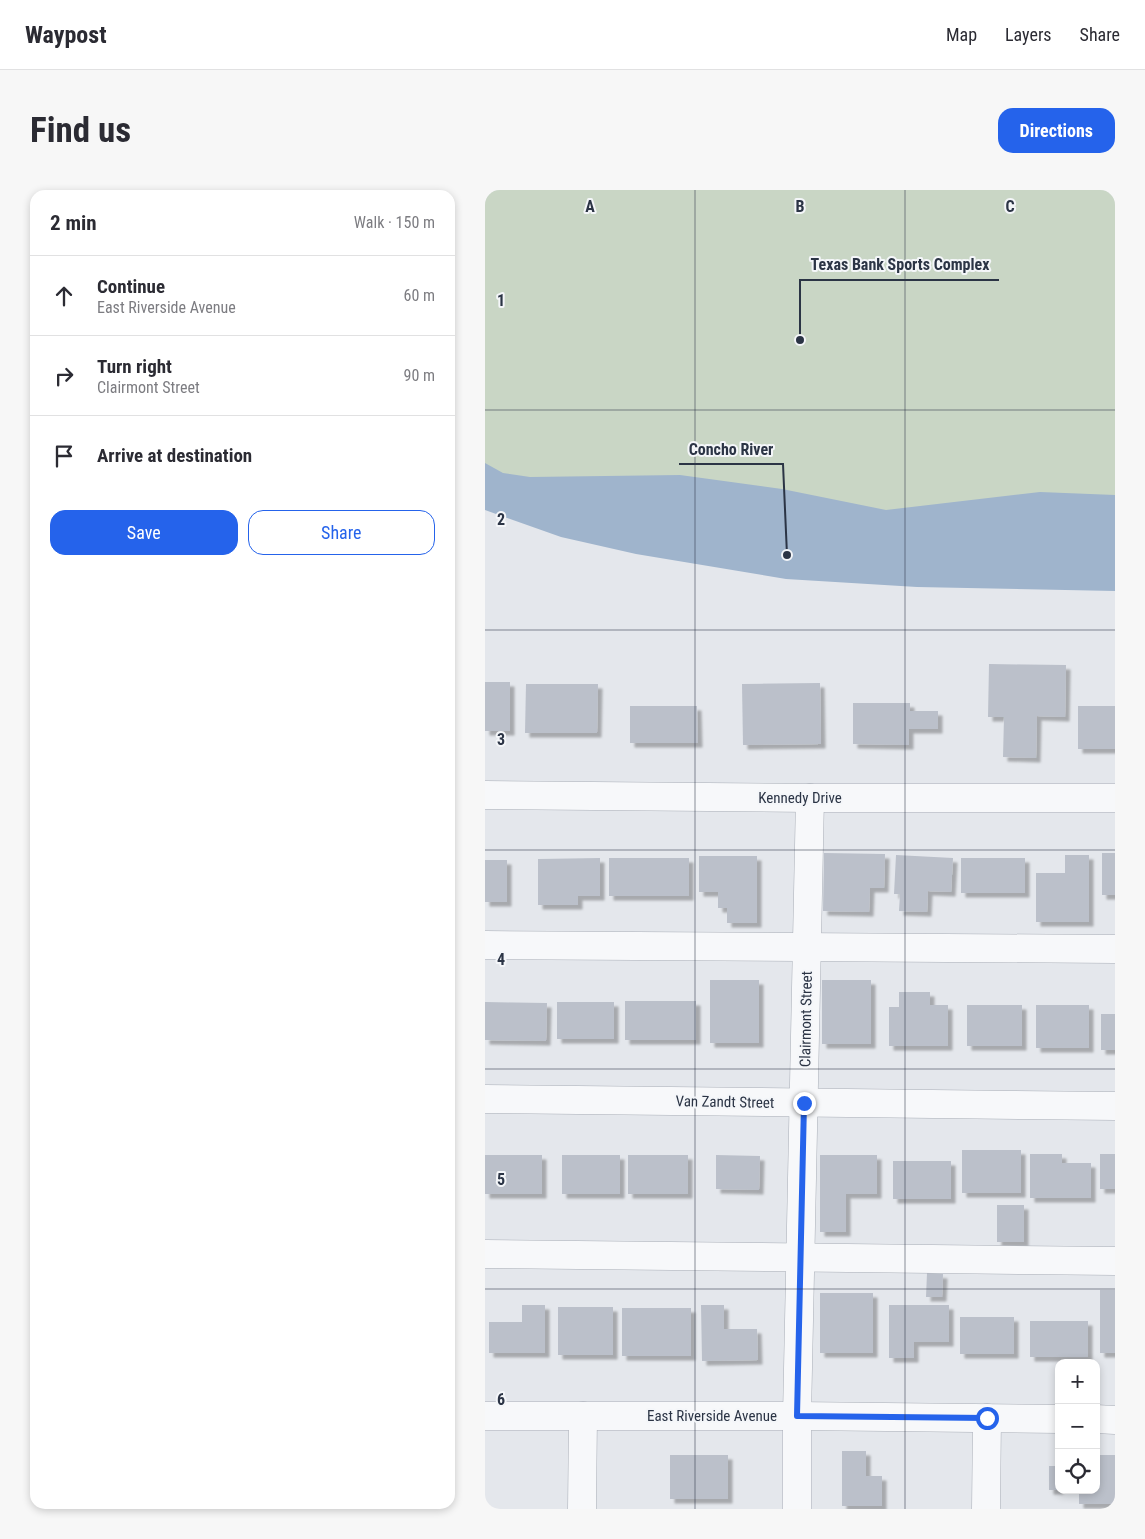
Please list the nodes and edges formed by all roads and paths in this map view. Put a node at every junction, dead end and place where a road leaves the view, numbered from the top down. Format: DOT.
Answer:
graph roads {
  1 [pos="485,794"];
  2 [pos="811,798"];
  3 [pos="1115,798"];
  4 [pos="485,944"];
  5 [pos="807,947"];
  6 [pos="1115,949"];
  7 [pos="485,1099"];
  8 [pos="804,1103"];
  9 [pos="1115,1106"];
  10 [pos="485,1254"];
  11 [pos="801,1257"];
  12 [pos="1115,1261"];
  13 [pos="485,1416"];
  14 [pos="583,1416"];
  15 [pos="797,1416"];
  16 [pos="987,1418"];
  17 [pos="1055,1419"];
  18 [pos="1100,1420"];
  19 [pos="1115,1420"];
  20 [pos="582,1509"];
  21 [pos="797,1509"];
  22 [pos="987,1509"];
  1 -- 2 [label="street, Kennedy Drive"];
  2 -- 3 [label="street, Kennedy Drive"];
  2 -- 5 [label="street, Clairmont Street"];
  4 -- 5 [label="street"];
  5 -- 6 [label="street"];
  5 -- 8 [label="street, Clairmont Street"];
  7 -- 8 [label="street, Van Zandt Street"];
  8 -- 9 [label="street, Van Zandt Street"];
  8 -- 11 [label="street, Clairmont Street"];
  10 -- 11 [label="street"];
  11 -- 12 [label="street"];
  11 -- 15 [label="street, Clairmont Street"];
  13 -- 14 [label="street, East Riverside Avenue"];
  14 -- 15 [label="street, East Riverside Avenue"];
  14 -- 20 [label="street"];
  15 -- 16 [label="street, East Riverside Avenue"];
  15 -- 21 [label="street, Clairmont Street"];
  16 -- 17 [label="street, East Riverside Avenue"];
  16 -- 22 [label="street"];
  18 -- 19 [label="street"];
}
